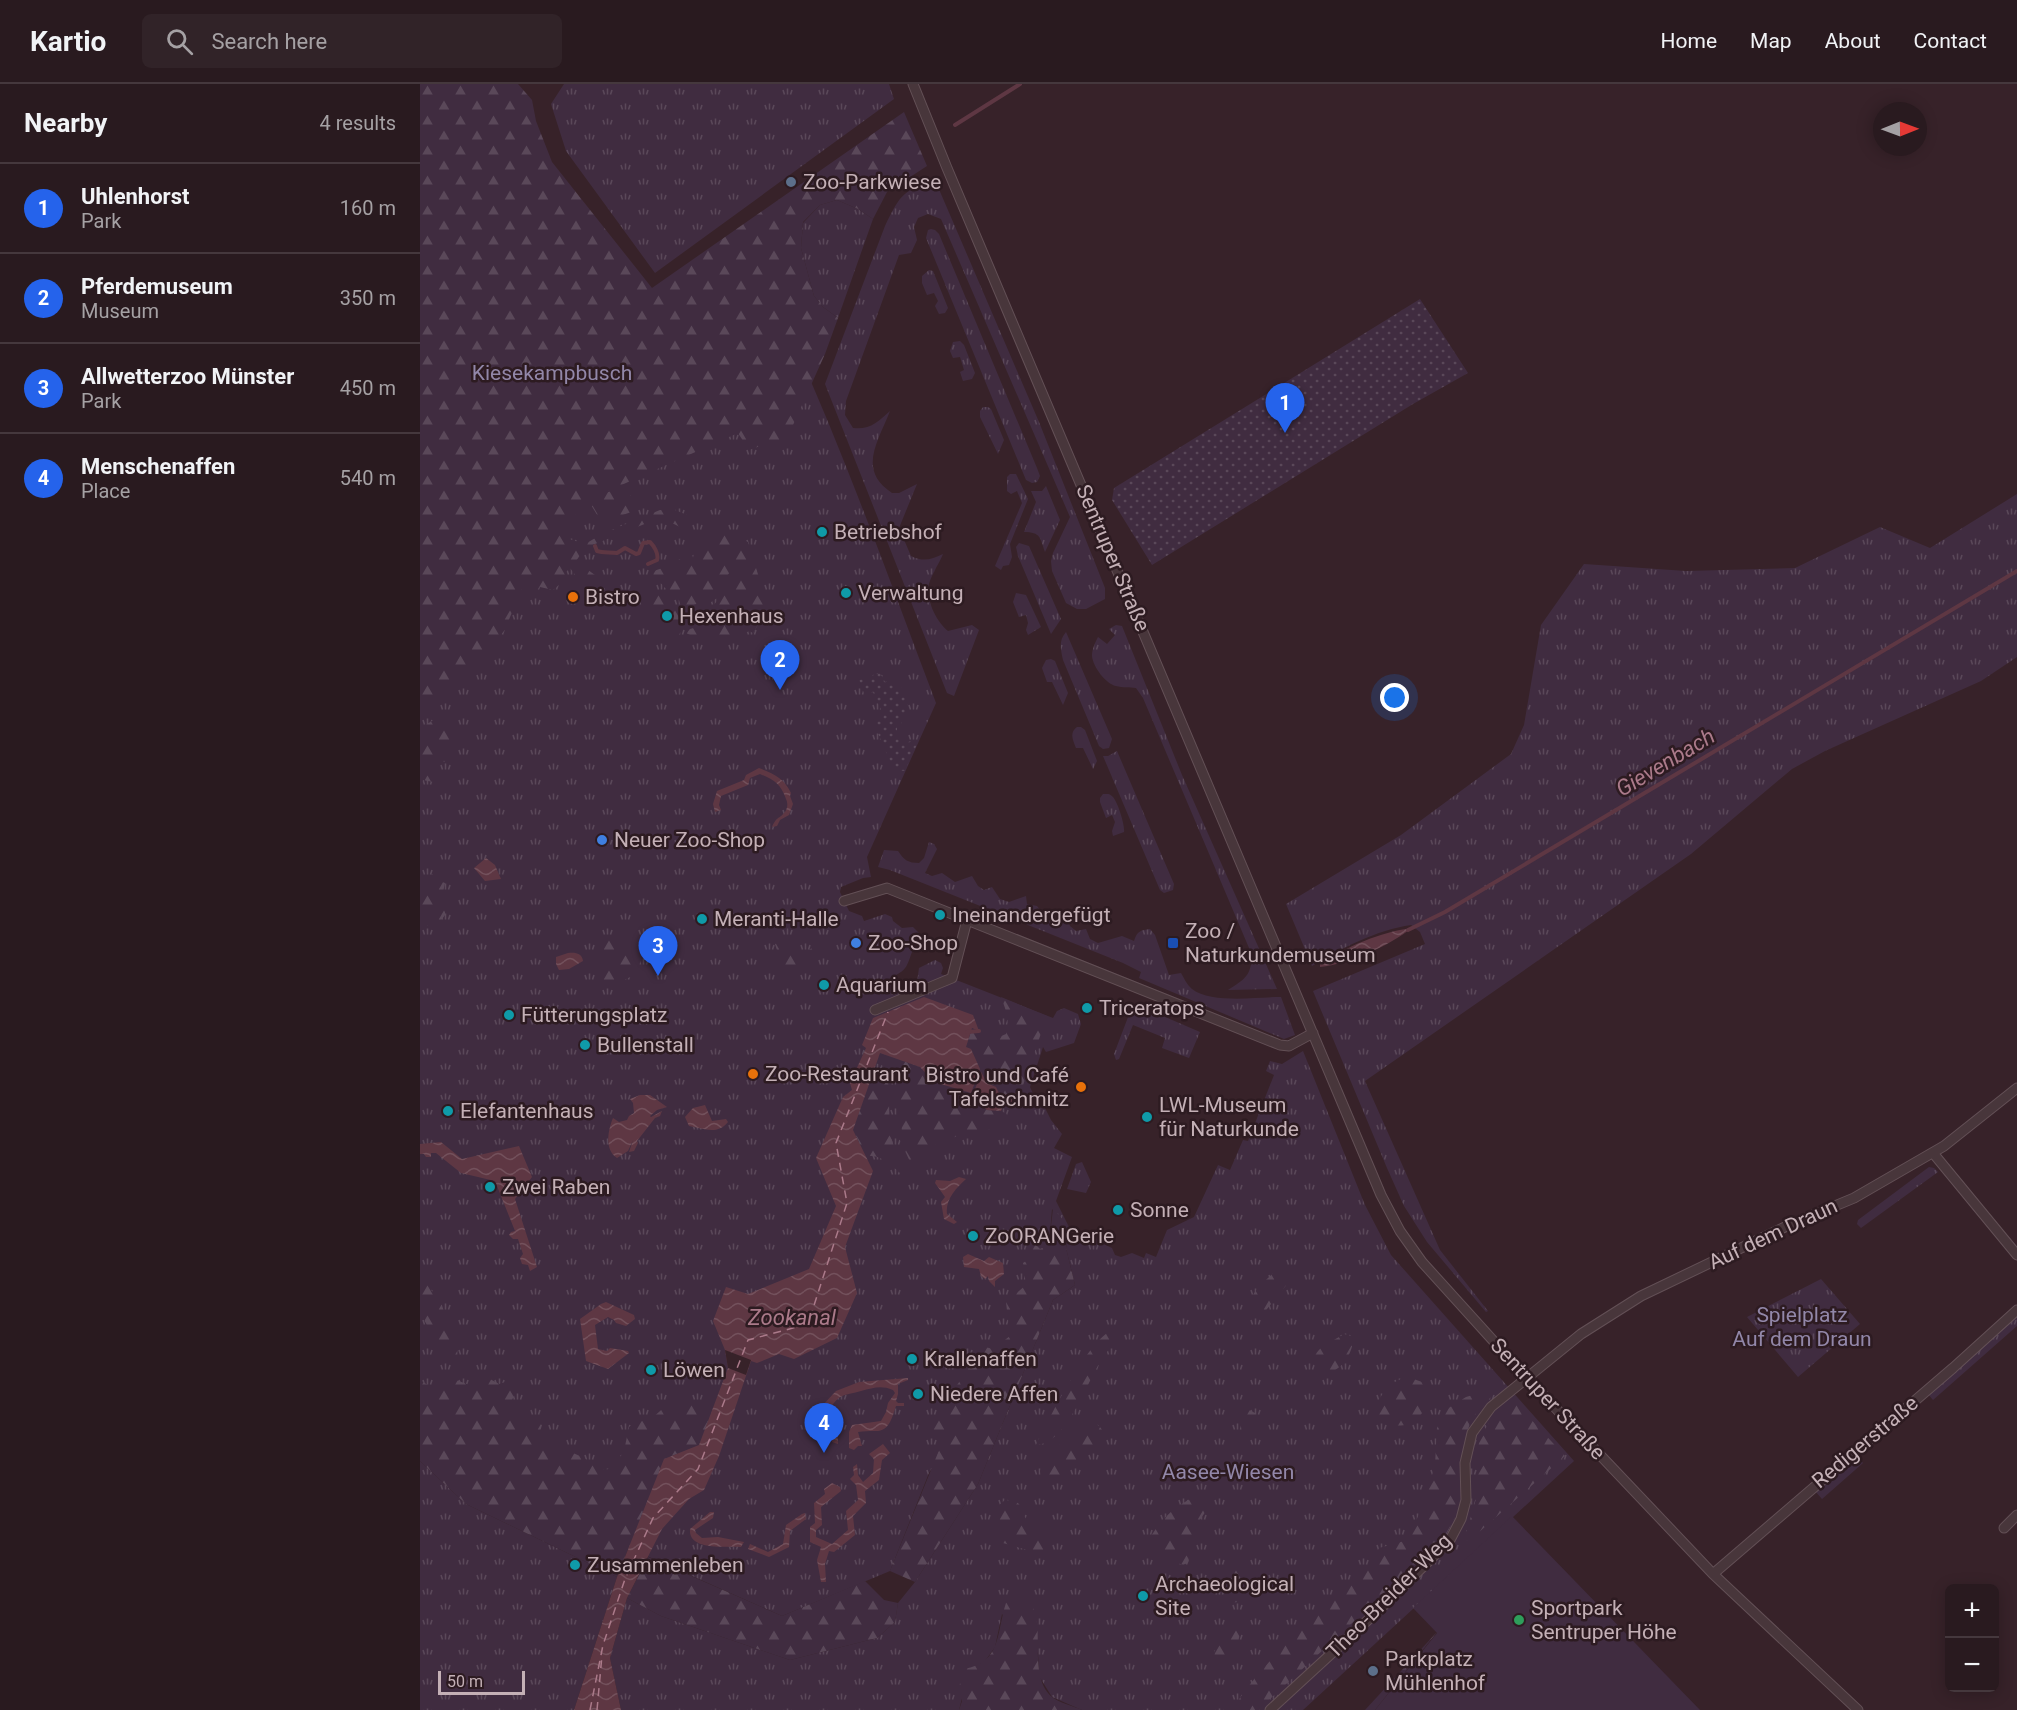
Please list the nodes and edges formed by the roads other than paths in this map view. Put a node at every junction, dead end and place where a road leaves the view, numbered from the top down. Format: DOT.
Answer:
graph roads {
  1 [pos="913,84"];
  2 [pos="844,901"];
  3 [pos="967,920"];
  4 [pos="875,1010"];
  5 [pos="1313,1033"];
  6 [pos="2017,1088"];
  7 [pos="1933,1153"];
  8 [pos="2017,1255"];
  9 [pos="2017,1310"];
  10 [pos="1527,1378"];
  11 [pos="2017,1515"];
  12 [pos="2004,1528"];
  13 [pos="1713,1574"];
  14 [pos="1270,1710"];
  15 [pos="1858,1710"];
  1 -- 5 [label="street, Sentruper Straße"];
  2 -- 3 [label="street"];
  3 -- 4 [label="street"];
  3 -- 5 [label="street"];
  5 -- 10 [label="street, Sentruper Straße"];
  6 -- 7 [label="street, Auf dem Draun"];
  7 -- 8 [label="street"];
  7 -- 10 [label="street, Auf dem Draun"];
  9 -- 13 [label="street, Redigerstraße"];
  10 -- 13 [label="street, Sentruper Straße"];
  10 -- 14 [label="street, Theo-Breider-Weg"];
  11 -- 12 [label="street"];
  13 -- 15 [label="street, Sentruper Straße"];
}
